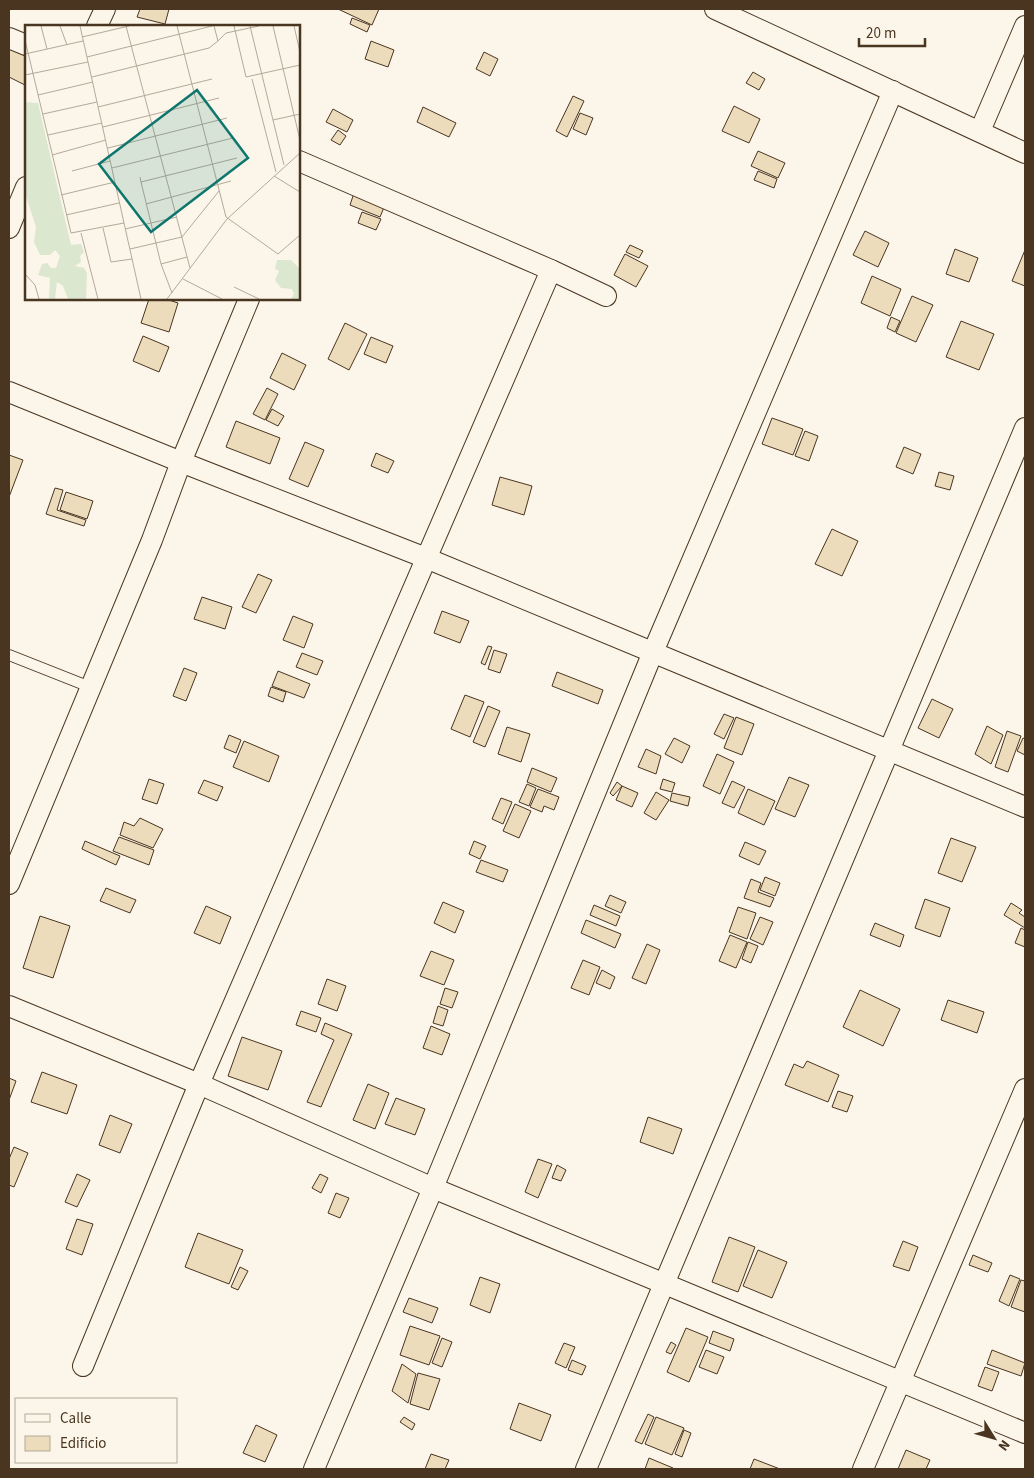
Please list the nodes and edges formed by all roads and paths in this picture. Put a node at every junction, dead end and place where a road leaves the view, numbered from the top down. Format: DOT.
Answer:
graph roads {
  1 [pos="105,9"];
  2 [pos="714,9"];
  3 [pos="737,13"];
  4 [pos="97,25"];
  5 [pos="1025,26"];
  6 [pos="9,38"];
  7 [pos="25,45"];
  8 [pos="893,91"];
  9 [pos="980,131"];
  10 [pos="1025,153"];
  11 [pos="301,168"];
  12 [pos="25,189"];
  13 [pos="9,228"];
  14 [pos="551,270"];
  15 [pos="606,296"];
  16 [pos="249,300"];
  17 [pos="9,392"];
  18 [pos="1025,428"];
  19 [pos="181,462"];
  20 [pos="426,558"];
  21 [pos="653,652"];
  22 [pos="9,655"];
  23 [pos="90,687"];
  24 [pos="888,750"];
  25 [pos="1025,807"];
  26 [pos="9,884"];
  27 [pos="9,1006"];
  28 [pos="199,1084"];
  29 [pos="1025,1089"];
  30 [pos="433,1188"];
  31 [pos="664,1283"];
  32 [pos="83,1366"];
  33 [pos="901,1383"];
  34 [pos="1025,1433"];
  35 [pos="314,1469"];
  36 [pos="586,1469"];
  37 [pos="864,1469"];
  1 -- 4 [label="street"];
  2 -- 3 [label="street"];
  3 -- 8 [label="street"];
  5 -- 9 [label="street"];
  6 -- 7 [label="street"];
  8 -- 9 [label="street"];
  8 -- 21 [label="street"];
  9 -- 10 [label="street"];
  11 -- 14 [label="street"];
  12 -- 13 [label="street"];
  14 -- 15 [label="street"];
  14 -- 20 [label="street"];
  16 -- 19 [label="street"];
  17 -- 19 [label="street"];
  18 -- 24 [label="street"];
  19 -- 20 [label="street"];
  19 -- 23 [label="street"];
  20 -- 21 [label="street"];
  20 -- 28 [label="street"];
  21 -- 24 [label="street"];
  21 -- 30 [label="street"];
  22 -- 23 [label="lane"];
  23 -- 26 [label="street"];
  24 -- 25 [label="street"];
  24 -- 31 [label="street"];
  27 -- 28 [label="street"];
  28 -- 30 [label="street"];
  28 -- 32 [label="street"];
  29 -- 33 [label="street"];
  30 -- 31 [label="street"];
  30 -- 35 [label="street"];
  31 -- 33 [label="street"];
  31 -- 36 [label="street"];
  33 -- 34 [label="street"];
  33 -- 37 [label="street"];
}
